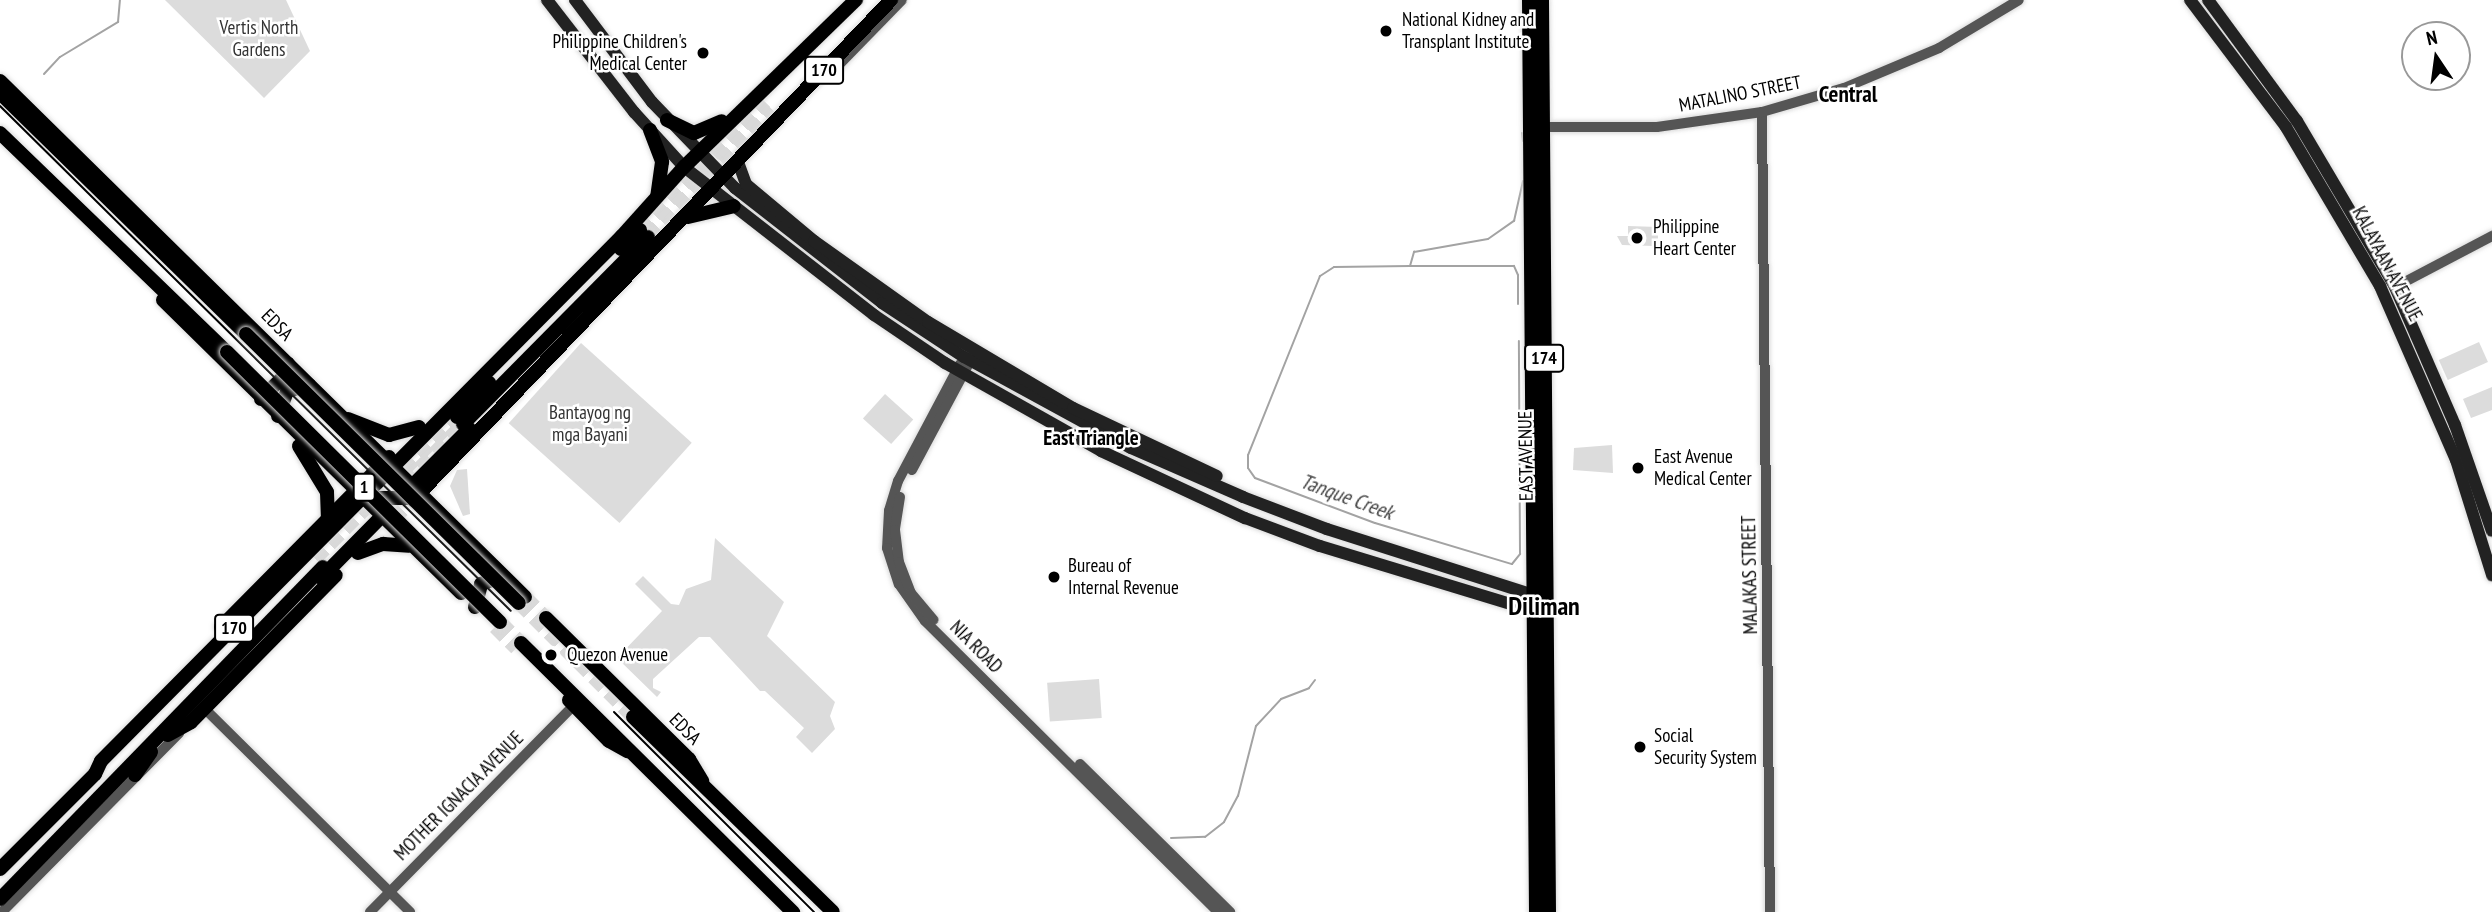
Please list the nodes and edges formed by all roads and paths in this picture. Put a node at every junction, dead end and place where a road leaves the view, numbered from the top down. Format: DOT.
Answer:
graph roads {
  1 [pos="547,0"];
  2 [pos="575,0"];
  3 [pos="844,0"];
  4 [pos="856,0"];
  5 [pos="866,0"];
  6 [pos="883,0"];
  7 [pos="891,0"];
  8 [pos="902,0"];
  9 [pos="1529,0"];
  10 [pos="1542,0"];
  11 [pos="2019,0"];
  12 [pos="2190,0"];
  13 [pos="2208,0"];
  14 [pos="628,71"];
  15 [pos="0,81"];
  16 [pos="612,84"];
  17 [pos="0,93"];
  18 [pos="750,93"];
  19 [pos="743,108"];
  20 [pos="1762,112"];
  21 [pos="667,120"];
  22 [pos="1535,126"];
  23 [pos="650,130"];
  24 [pos="0,134"];
  25 [pos="758,141"];
  26 [pos="698,153"];
  27 [pos="738,162"];
  28 [pos="684,167"];
  29 [pos="718,183"];
  30 [pos="657,196"];
  31 [pos="734,206"];
  32 [pos="681,221"];
  33 [pos="640,229"];
  34 [pos="2492,236"];
  35 [pos="106,237"];
  36 [pos="665,237"];
  37 [pos="2395,287"];
  38 [pos="970,354"];
  39 [pos="288,364"];
  40 [pos="960,371"];
  41 [pos="310,386"];
  42 [pos="261,399"];
  43 [pos="340,415"];
  44 [pos="278,417"];
  45 [pos="460,421"];
  46 [pos="419,427"];
  47 [pos="291,429"];
  48 [pos="389,463"];
  49 [pos="443,470"];
  50 [pos="359,493"];
  51 [pos="413,494"];
  52 [pos="441,515"];
  53 [pos="328,517"];
  54 [pos="386,519"];
  55 [pos="2492,531"];
  56 [pos="409,546"];
  57 [pos="1384,548"];
  58 [pos="358,553"];
  59 [pos="1378,564"];
  60 [pos="499,573"];
  61 [pos="2492,575"];
  62 [pos="1540,592"];
  63 [pos="475,607"];
  64 [pos="1540,613"];
  65 [pos="546,618"];
  66 [pos="573,705"];
  67 [pos="204,708"];
  68 [pos="633,717"];
  69 [pos="191,722"];
  70 [pos="168,735"];
  71 [pos="151,752"];
  72 [pos="106,756"];
  73 [pos="637,758"];
  74 [pos="98,770"];
  75 [pos="135,775"];
  76 [pos="702,782"];
  77 [pos="111,785"];
  78 [pos="0,869"];
  79 [pos="390,892"];
  80 [pos="0,899"];
  81 [pos="2,912"];
  82 [pos="370,912"];
  83 [pos="410,912"];
  84 [pos="793,912"];
  85 [pos="833,912"];
  86 [pos="1218,912"];
  87 [pos="1230,912"];
  88 [pos="1536,912"];
  89 [pos="1549,912"];
  90 [pos="1770,912"];
  1 -- 16 [label="main road"];
  2 -- 14 [label="main road"];
  3 -- 18 [label="main road, 170"];
  4 -- 19 [label="main road, 170"];
  5 -- 6 [label="main road, 170"];
  7 -- 25 [label="main road, 170"];
  8 -- 25 [label="street, 170"];
  9 -- 22 [label="main road, EAST AVENUE / 174"];
  10 -- 22 [label="main road, EAST AVENUE / 174"];
  11 -- 20 [label="street, MATALINO STREET"];
  12 -- 61 [label="main road, KALAYAAN AVENUE"];
  13 -- 37 [label="main road, KALAYAAN AVENUE"];
  14 -- 16 [label="main road"];
  14 -- 21 [label="main road"];
  15 -- 39 [label="main road, EDSA / 1"];
  16 -- 23 [label="main road"];
  17 -- 60 [label="main road, EDSA / 1, bridge"];
  18 -- 19 [label="main road, 170"];
  18 -- 21 [label="main road"];
  19 -- 26 [label="main road, 170"];
  20 -- 22 [label="street, MATALINO STREET"];
  20 -- 90 [label="street, MALAKAS STREET"];
  21 -- 26 [label="main road"];
  22 -- 62 [label="main road, EAST AVENUE / 174"];
  23 -- 28 [label="main road"];
  23 -- 30 [label="main road"];
  24 -- 35 [label="main road, 1"];
  25 -- 27 [label="main road, 170"];
  26 -- 28 [label="main road, 170"];
  26 -- 29 [label="main road"];
  27 -- 29 [label="main road, 170"];
  27 -- 38 [label="main road"];
  28 -- 29 [label="main road"];
  28 -- 30 [label="main road, 170"];
  29 -- 31 [label="main road"];
  29 -- 32 [label="main road, 170"];
  29 -- 38 [label="main road"];
  30 -- 33 [label="main road, 170"];
  31 -- 32 [label="main road"];
  31 -- 40 [label="main road"];
  32 -- 36 [label="main road, 170"];
  33 -- 45 [label="main road, 170"];
  33 -- 46 [label="main road, 170"];
  33 -- 48 [label="main road, 170"];
  34 -- 37 [label="street"];
  35 -- 42 [label="main road, 1"];
  35 -- 63 [label="main road, 1, bridge"];
  36 -- 49 [label="main road, 170"];
  36 -- 51 [label="main road, 170"];
  37 -- 55 [label="main road, KALAYAAN AVENUE"];
  38 -- 40 [label="street, NIA ROAD"];
  38 -- 57 [label="main road"];
  38 -- 62 [label="main road"];
  39 -- 41 [label="main road, EDSA / 1"];
  39 -- 42 [label="main road"];
  40 -- 59 [label="main road"];
  40 -- 86 [label="street, NIA ROAD"];
  40 -- 87 [label="street, NIA ROAD"];
  41 -- 43 [label="main road, EDSA / 1"];
  41 -- 44 [label="main road"];
  42 -- 44 [label="main road, 1"];
  43 -- 46 [label="main road"];
  43 -- 48 [label="main road, EDSA / 1"];
  44 -- 47 [label="main road, 1"];
  46 -- 48 [label="main road, 170"];
  47 -- 50 [label="main road, 1"];
  47 -- 53 [label="main road"];
  48 -- 50 [label="main road, 170"];
  48 -- 51 [label="main road, EDSA / 1"];
  49 -- 51 [label="main road, 170"];
  49 -- 52 [label="main road"];
  50 -- 51 [label="main road"];
  50 -- 53 [label="main road, 170"];
  50 -- 54 [label="main road, 1"];
  50 -- 72 [label="main road, 170"];
  51 -- 52 [label="main road, EDSA / 1"];
  51 -- 60 [label="main road"];
  52 -- 60 [label="main road, EDSA / 1"];
  53 -- 72 [label="main road, 170"];
  54 -- 56 [label="main road, 1"];
  54 -- 58 [label="main road, 170"];
  54 -- 70 [label="main road, 170"];
  56 -- 58 [label="main road"];
  56 -- 63 [label="main road, 1"];
  57 -- 59 [label="main road"];
  57 -- 62 [label="main road"];
  58 -- 67 [label="main road, 170"];
  59 -- 64 [label="main road"];
  60 -- 63 [label="main road"];
  62 -- 64 [label="main road, EAST AVENUE / 174"];
  64 -- 88 [label="main road, EAST AVENUE / 174"];
  64 -- 89 [label="main road, EAST AVENUE / 174"];
  65 -- 76 [label="main road, EDSA"];
  66 -- 73 [label="main road"];
  66 -- 73 [label="main road"];
  66 -- 79 [label="street, MOTHER IGNACIA AVENUE"];
  67 -- 69 [label="main road, 170"];
  67 -- 79 [label="street"];
  68 -- 76 [label="main road, EDSA"];
  69 -- 70 [label="main road"];
  69 -- 75 [label="street, 170"];
  70 -- 71 [label="main road, 170"];
  71 -- 75 [label="main road"];
  71 -- 77 [label="main road, 170"];
  72 -- 74 [label="main road, 170"];
  73 -- 84 [label="main road"];
  74 -- 77 [label="main road, 170"];
  74 -- 78 [label="main road, 170"];
  75 -- 81 [label="street, 170"];
  76 -- 85 [label="main road, EDSA"];
  77 -- 80 [label="main road, 170"];
  79 -- 82 [label="street, MOTHER IGNACIA AVENUE"];
  79 -- 83 [label="street"];
}
